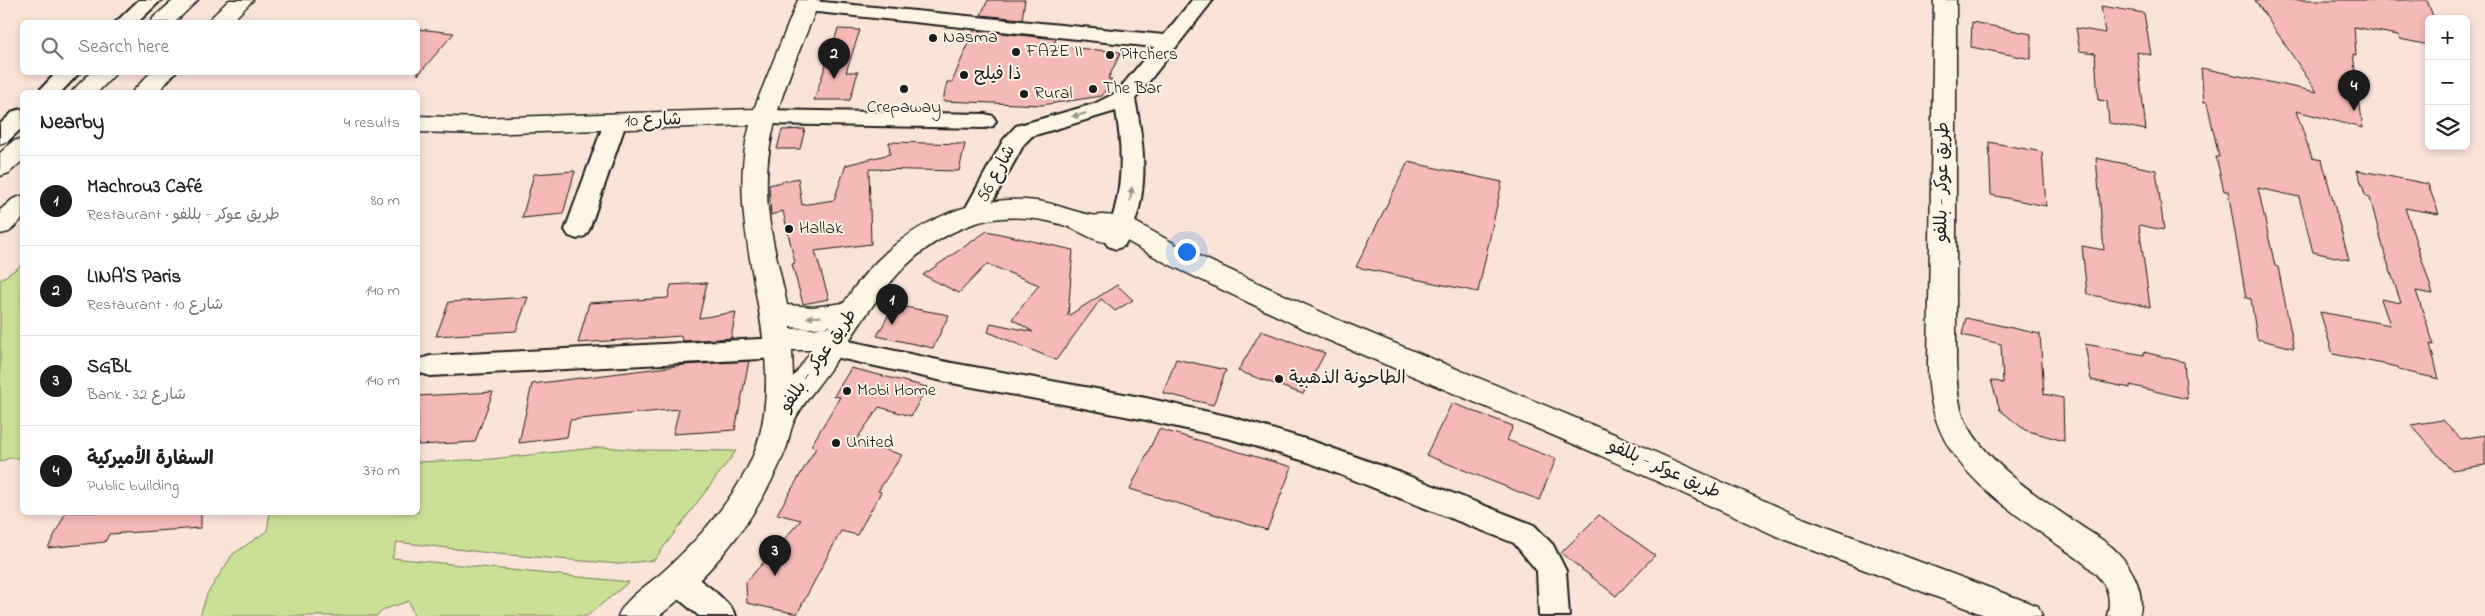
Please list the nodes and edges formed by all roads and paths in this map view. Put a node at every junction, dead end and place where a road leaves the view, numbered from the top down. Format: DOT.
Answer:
graph roads {
  1 [pos="151,0"];
  2 [pos="186,0"];
  3 [pos="242,0"];
  4 [pos="1203,0"];
  5 [pos="1945,0"];
  6 [pos="808,2"];
  7 [pos="128,20"];
  8 [pos="164,20"];
  9 [pos="220,20"];
  10 [pos="1169,42"];
  11 [pos="67,75"];
  12 [pos="103,75"];
  13 [pos="162,75"];
  14 [pos="50,90"];
  15 [pos="86,90"];
  16 [pos="146,90"];
  17 [pos="1124,98"];
  18 [pos="763,117"];
  19 [pos="20,118"];
  20 [pos="985,121"];
  21 [pos="616,123"];
  22 [pos="420,124"];
  23 [pos="0,136"];
  24 [pos="20,149"];
  25 [pos="0,168"];
  26 [pos="20,207"];
  27 [pos="976,211"];
  28 [pos="0,226"];
  29 [pos="577,230"];
  30 [pos="1120,234"];
  31 [pos="853,312"];
  32 [pos="777,334"];
  33 [pos="833,342"];
  34 [pos="430,366"];
  35 [pos="780,418"];
  36 [pos="678,581"];
  37 [pos="643,613"];
  38 [pos="721,616"];
  39 [pos="1554,616"];
  40 [pos="2026,616"];
  41 [pos="2123,616"];
  1 -- 7 [label="street"];
  2 -- 8 [label="main road"];
  3 -- 9 [label="main road"];
  4 -- 10 [label="street, شارع 56"];
  5 -- 41 [label="main road, طريق عوكر - بللفو"];
  6 -- 10 [label="street"];
  6 -- 18 [label="main road"];
  10 -- 17 [label="street, شارع 56"];
  11 -- 14 [label="street"];
  12 -- 15 [label="main road"];
  13 -- 16 [label="main road"];
  17 -- 27 [label="street, شارع 56, one-way"];
  30 -- 17 [label="street, one-way"];
  18 -- 20 [label="street"];
  18 -- 21 [label="main road, شارع 10"];
  18 -- 32 [label="main road"];
  19 -- 23 [label="street"];
  21 -- 22 [label="main road, شارع 10"];
  21 -- 29 [label="street"];
  24 -- 25 [label="main road"];
  26 -- 28 [label="main road"];
  27 -- 30 [label="main road, طريق عوكر - بللفو"];
  27 -- 31 [label="main road, طريق عوكر - بللفو"];
  30 -- 40 [label="main road, طريق عوكر - بللفو"];
  31 -- 32 [label="main road, one-way"];
  31 -- 33 [label="main road, طريق عوكر - بللفو"];
  32 -- 33 [label="main road"];
  32 -- 34 [label="street"];
  32 -- 35 [label="main road"];
  33 -- 35 [label="main road, طريق عوكر - بللفو"];
  33 -- 39 [label="street"];
  35 -- 36 [label="main road"];
  36 -- 37 [label="main road"];
  36 -- 38 [label="street"];
}
